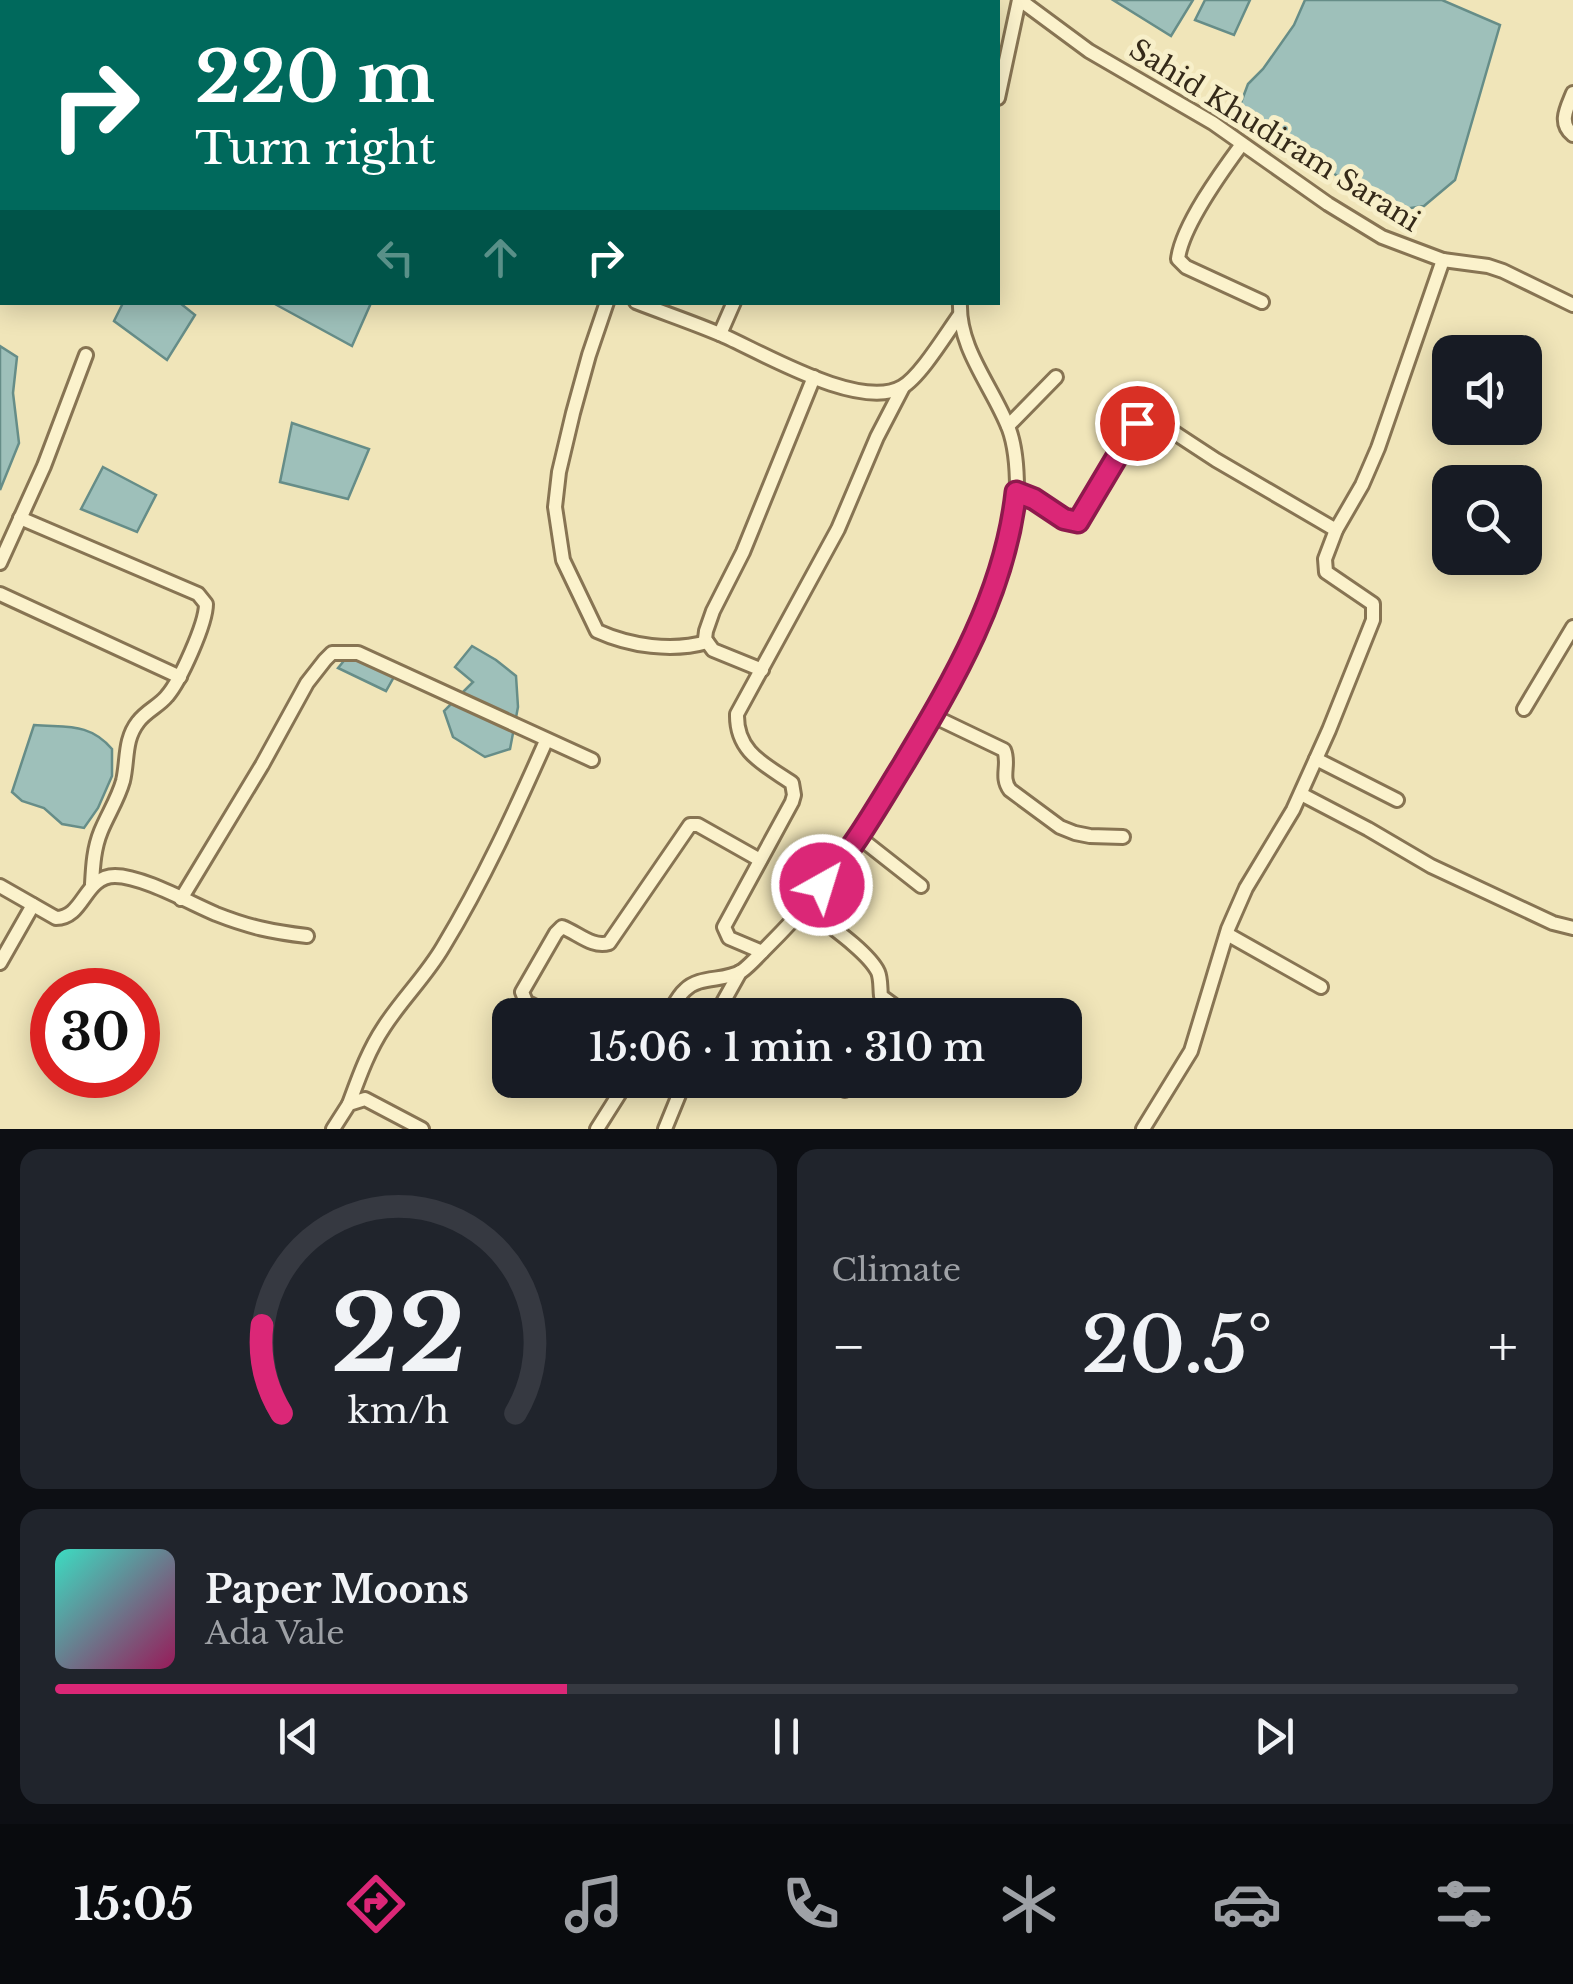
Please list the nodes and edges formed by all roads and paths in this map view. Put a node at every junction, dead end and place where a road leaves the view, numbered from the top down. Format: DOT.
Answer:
graph roads {
  1 [pos="1019,0"];
  2 [pos="1000,89"];
  3 [pos="1573,93"];
  4 [pos="1573,135"];
  5 [pos="1242,144"];
  6 [pos="1443,260"];
  7 [pos="1570,298"];
  8 [pos="1262,302"];
  9 [pos="606,305"];
  10 [pos="644,305"];
  11 [pos="733,305"];
  12 [pos="960,309"];
  13 [pos="720,334"];
  14 [pos="86,356"];
  15 [pos="1056,376"];
  16 [pos="814,378"];
  17 [pos="903,386"];
  18 [pos="1008,426"];
  19 [pos="1016,492"];
  20 [pos="20,518"];
  21 [pos="1336,530"];
  22 [pos="0,563"];
  23 [pos="0,594"];
  24 [pos="1573,627"];
  25 [pos="706,642"];
  26 [pos="762,670"];
  27 [pos="180,676"];
  28 [pos="1524,710"];
  29 [pos="933,716"];
  30 [pos="546,741"];
  31 [pos="1316,759"];
  32 [pos="592,760"];
  33 [pos="1301,794"];
  34 [pos="1396,800"];
  35 [pos="1123,837"];
  36 [pos="860,838"];
  37 [pos="760,860"];
  38 [pos="92,884"];
  39 [pos="0,886"];
  40 [pos="921,886"];
  41 [pos="181,899"];
  42 [pos="33,905"];
  43 [pos="804,906"];
  44 [pos="1573,928"];
  45 [pos="1227,934"];
  46 [pos="307,936"];
  47 [pos="762,952"];
  48 [pos="0,963"];
  49 [pos="740,972"];
  50 [pos="1321,986"];
  51 [pos="524,998"];
  52 [pos="678,998"];
  53 [pos="725,998"];
  54 [pos="884,998"];
  55 [pos="617,1098"];
  56 [pos="678,1098"];
  57 [pos="350,1104"];
  58 [pos="333,1129"];
  59 [pos="422,1129"];
  60 [pos="597,1129"];
  61 [pos="665,1129"];
  62 [pos="1143,1129"];
  1 -- 2 [label="street"];
  1 -- 5 [label="street, Sahid Khudiram Sarani"];
  3 -- 4 [label="street"];
  5 -- 6 [label="street, Sahid Khudiram Sarani"];
  5 -- 8 [label="street"];
  6 -- 7 [label="street, Sahid Khudiram Sarani"];
  6 -- 21 [label="street"];
  9 -- 25 [label="street"];
  10 -- 13 [label="street"];
  11 -- 13 [label="street"];
  12 -- 17 [label="street"];
  12 -- 18 [label="street"];
  13 -- 16 [label="street"];
  14 -- 20 [label="street"];
  15 -- 18 [label="street"];
  16 -- 17 [label="street"];
  16 -- 25 [label="street"];
  17 -- 26 [label="street"];
  18 -- 19 [label="street"];
  19 -- 21 [label="street"];
  19 -- 29 [label="street"];
  20 -- 22 [label="street"];
  20 -- 27 [label="street"];
  21 -- 31 [label="street"];
  23 -- 27 [label="street"];
  24 -- 28 [label="street"];
  25 -- 26 [label="street"];
  26 -- 37 [label="street"];
  27 -- 38 [label="street"];
  29 -- 35 [label="street"];
  29 -- 36 [label="street"];
  30 -- 32 [label="street"];
  30 -- 41 [label="street"];
  30 -- 57 [label="street"];
  31 -- 33 [label="street"];
  31 -- 34 [label="street"];
  33 -- 44 [label="street"];
  33 -- 45 [label="street"];
  36 -- 40 [label="street"];
  36 -- 43 [label="street"];
  37 -- 47 [label="street"];
  37 -- 51 [label="street"];
  38 -- 41 [label="street"];
  38 -- 42 [label="street"];
  39 -- 42 [label="street"];
  41 -- 46 [label="street"];
  42 -- 48 [label="street"];
  43 -- 47 [label="street"];
  43 -- 54 [label="street"];
  45 -- 50 [label="street"];
  45 -- 62 [label="street"];
  47 -- 49 [label="street"];
  49 -- 52 [label="street"];
  49 -- 53 [label="street"];
  55 -- 60 [label="street"];
  56 -- 61 [label="street"];
  57 -- 58 [label="street"];
  57 -- 59 [label="street"];
}
